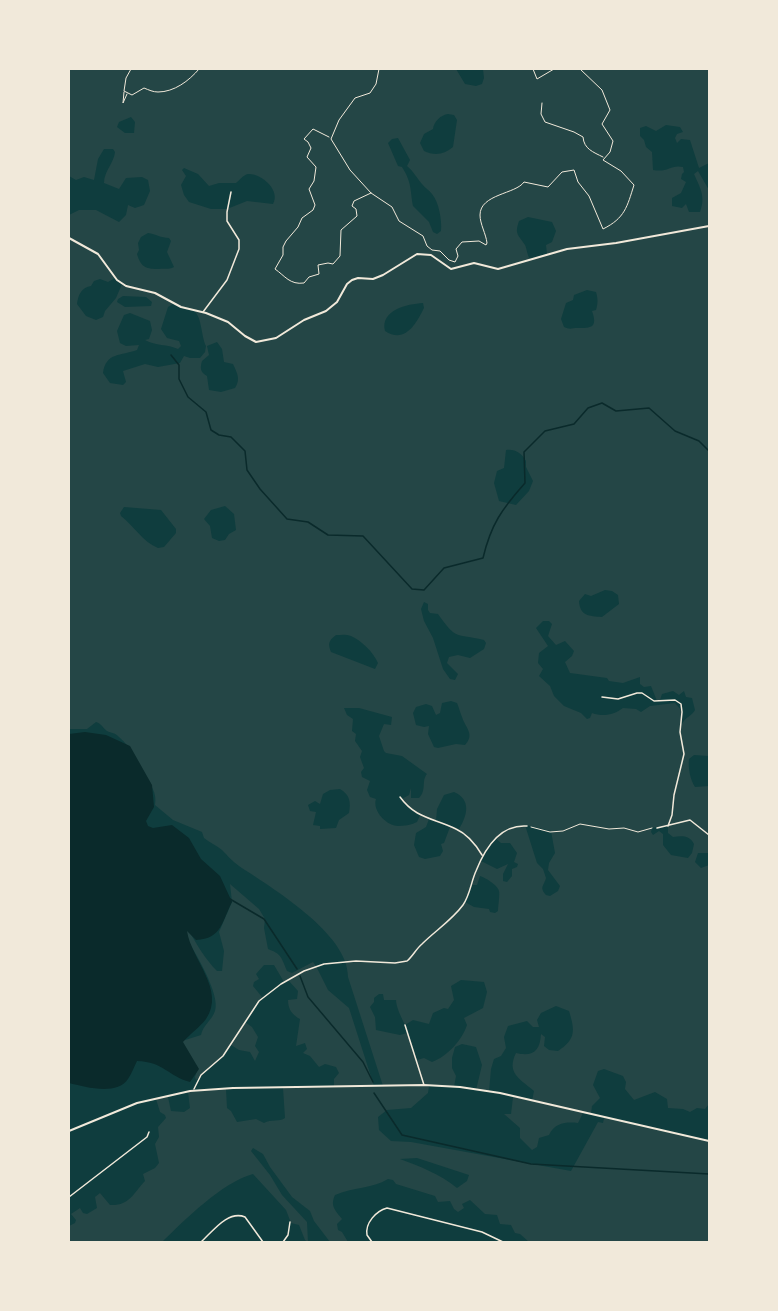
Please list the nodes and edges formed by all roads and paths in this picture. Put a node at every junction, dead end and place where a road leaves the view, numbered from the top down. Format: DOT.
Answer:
graph roads {
  1 [pos="131,69"];
  2 [pos="199,69"];
  3 [pos="379,69"];
  4 [pos="533,69"];
  5 [pos="554,69"];
  6 [pos="580,69"];
  7 [pos="124,91"];
  8 [pos="128,94"];
  9 [pos="542,103"];
  10 [pos="331,139"];
  11 [pos="605,158"];
  12 [pos="231,192"];
  13 [pos="371,193"];
  14 [pos="709,226"];
  15 [pos="69,238"];
  16 [pos="203,313"];
  17 [pos="603,697"];
  18 [pos="400,797"];
  19 [pos="527,826"];
  20 [pos="668,826"];
  21 [pos="657,828"];
  22 [pos="709,835"];
  23 [pos="483,855"];
  24 [pos="405,1025"];
  25 [pos="424,1085"];
  26 [pos="193,1090"];
  27 [pos="69,1131"];
  28 [pos="149,1132"];
  29 [pos="709,1141"];
  30 [pos="69,1197"];
  31 [pos="290,1222"];
  32 [pos="201,1242"];
  33 [pos="263,1242"];
  34 [pos="284,1242"];
  35 [pos="372,1242"];
  36 [pos="503,1242"];
  1 -- 7 [label="path"];
  2 -- 8 [label="path"];
  3 -- 10 [label="path"];
  4 -- 5 [label="path"];
  6 -- 11 [label="path"];
  7 -- 8 [label="path"];
  7 -- 8 [label="path"];
  9 -- 11 [label="path"];
  10 -- 13 [label="path"];
  10 -- 13 [label="path"];
  11 -- 13 [label="path"];
  12 -- 16 [label="street"];
  14 -- 16 [label="street"];
  15 -- 16 [label="street"];
  17 -- 20 [label="street"];
  18 -- 23 [label="street"];
  19 -- 21 [label="path"];
  19 -- 23 [label="street"];
  20 -- 21 [label="street"];
  20 -- 22 [label="street"];
  23 -- 26 [label="street"];
  24 -- 25 [label="street"];
  25 -- 26 [label="street"];
  25 -- 29 [label="street"];
  26 -- 27 [label="street"];
  28 -- 30 [label="street"];
  31 -- 34 [label="street"];
  32 -- 33 [label="street"];
  35 -- 36 [label="street"];
}
